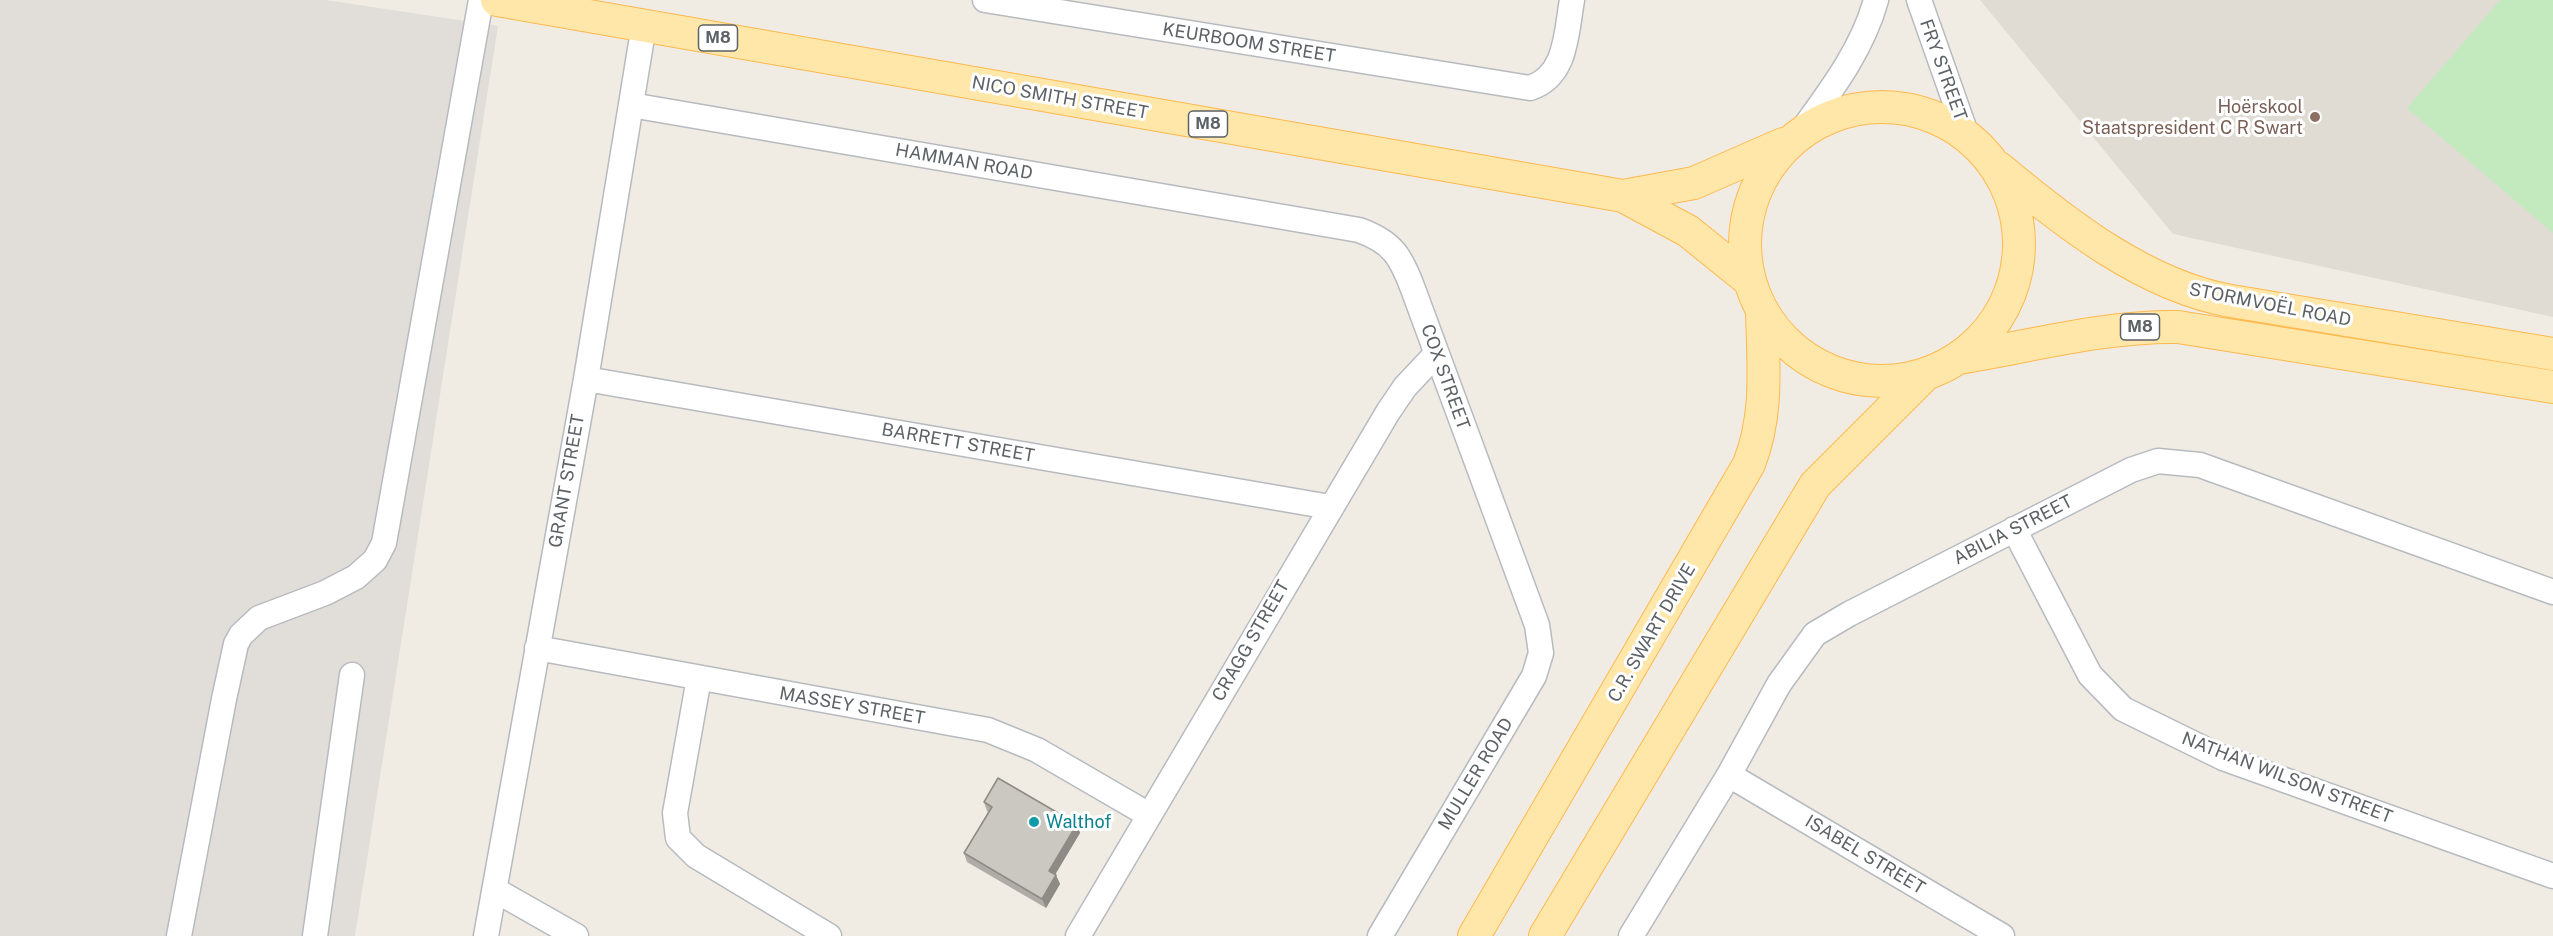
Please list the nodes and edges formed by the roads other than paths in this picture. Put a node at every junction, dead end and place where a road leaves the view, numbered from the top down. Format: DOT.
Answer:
graph roads {
  1 [pos="481,0"];
  2 [pos="497,0"];
  3 [pos="985,0"];
  4 [pos="1572,0"];
  5 [pos="1876,0"];
  6 [pos="1919,0"];
  7 [pos="644,25"];
  8 [pos="631,105"];
  9 [pos="1796,137"];
  10 [pos="1979,150"];
  11 [pos="1623,196"];
  12 [pos="1296,220"];
  13 [pos="1750,281"];
  14 [pos="1762,310"];
  15 [pos="1436,354"];
  16 [pos="2553,354"];
  17 [pos="1958,358"];
  18 [pos="1926,374"];
  19 [pos="586,379"];
  20 [pos="2553,387"];
  21 [pos="1330,507"];
  22 [pos="2014,529"];
  23 [pos="2553,592"];
  24 [pos="1530,604"];
  25 [pos="537,648"];
  26 [pos="352,675"];
  27 [pos="699,678"];
  28 [pos="1728,775"];
  29 [pos="1149,815"];
  30 [pos="2553,876"];
  31 [pos="495,890"];
  32 [pos="179,936"];
  33 [pos="315,936"];
  34 [pos="486,936"];
  35 [pos="576,936"];
  36 [pos="829,936"];
  37 [pos="1078,936"];
  38 [pos="1380,936"];
  39 [pos="1474,936"];
  40 [pos="1545,936"];
  41 [pos="1631,936"];
  42 [pos="2002,936"];
  1 -- 32 [label="street"];
  2 -- 7 [label="main road, NICO SMITH STREET / M8"];
  3 -- 4 [label="street, KEURBOOM STREET"];
  5 -- 9 [label="street"];
  6 -- 10 [label="street, FRY STREET"];
  7 -- 8 [label="street, GRANT STREET"];
  7 -- 11 [label="main road, NICO SMITH STREET / M8"];
  8 -- 12 [label="street, HAMMAN ROAD"];
  8 -- 19 [label="street, GRANT STREET"];
  9 -- 10 [label="main road, STORMVOËL ROAD / M8"];
  9 -- 11 [label="main road, NICO SMITH STREET / M8"];
  9 -- 13 [label="main road, STORMVOËL ROAD / M8"];
  10 -- 16 [label="main road, STORMVOËL ROAD / M8"];
  10 -- 17 [label="main road, STORMVOËL ROAD / M8"];
  11 -- 13 [label="main road, NICO SMITH STREET / M8"];
  12 -- 15 [label="street, COX STREET"];
  13 -- 14 [label="main road, STORMVOËL ROAD / M8"];
  14 -- 18 [label="main road, STORMVOËL ROAD / M8"];
  14 -- 39 [label="main road, C.R. SWART DRIVE"];
  15 -- 21 [label="street, CRAGG STREET"];
  15 -- 24 [label="street, COX STREET"];
  17 -- 18 [label="main road, STORMVOËL ROAD / M8"];
  17 -- 20 [label="main road, STORMVOËL ROAD / M8"];
  18 -- 40 [label="main road"];
  19 -- 21 [label="street, BARRETT STREET"];
  19 -- 25 [label="street, GRANT STREET"];
  21 -- 29 [label="street, CRAGG STREET"];
  22 -- 23 [label="street, ABILIA STREET"];
  22 -- 28 [label="street, ABILIA STREET"];
  22 -- 30 [label="street, NATHAN WILSON STREET"];
  24 -- 38 [label="street, MULLER ROAD"];
  25 -- 27 [label="street, MASSEY STREET"];
  25 -- 31 [label="street, GRANT STREET"];
  26 -- 33 [label="street"];
  27 -- 29 [label="street, MASSEY STREET"];
  27 -- 36 [label="street"];
  28 -- 41 [label="street, ABILIA STREET"];
  28 -- 42 [label="street, ISABEL STREET"];
  29 -- 37 [label="street, CRAGG STREET"];
  31 -- 34 [label="street, GRANT STREET"];
  31 -- 35 [label="street"];
}
